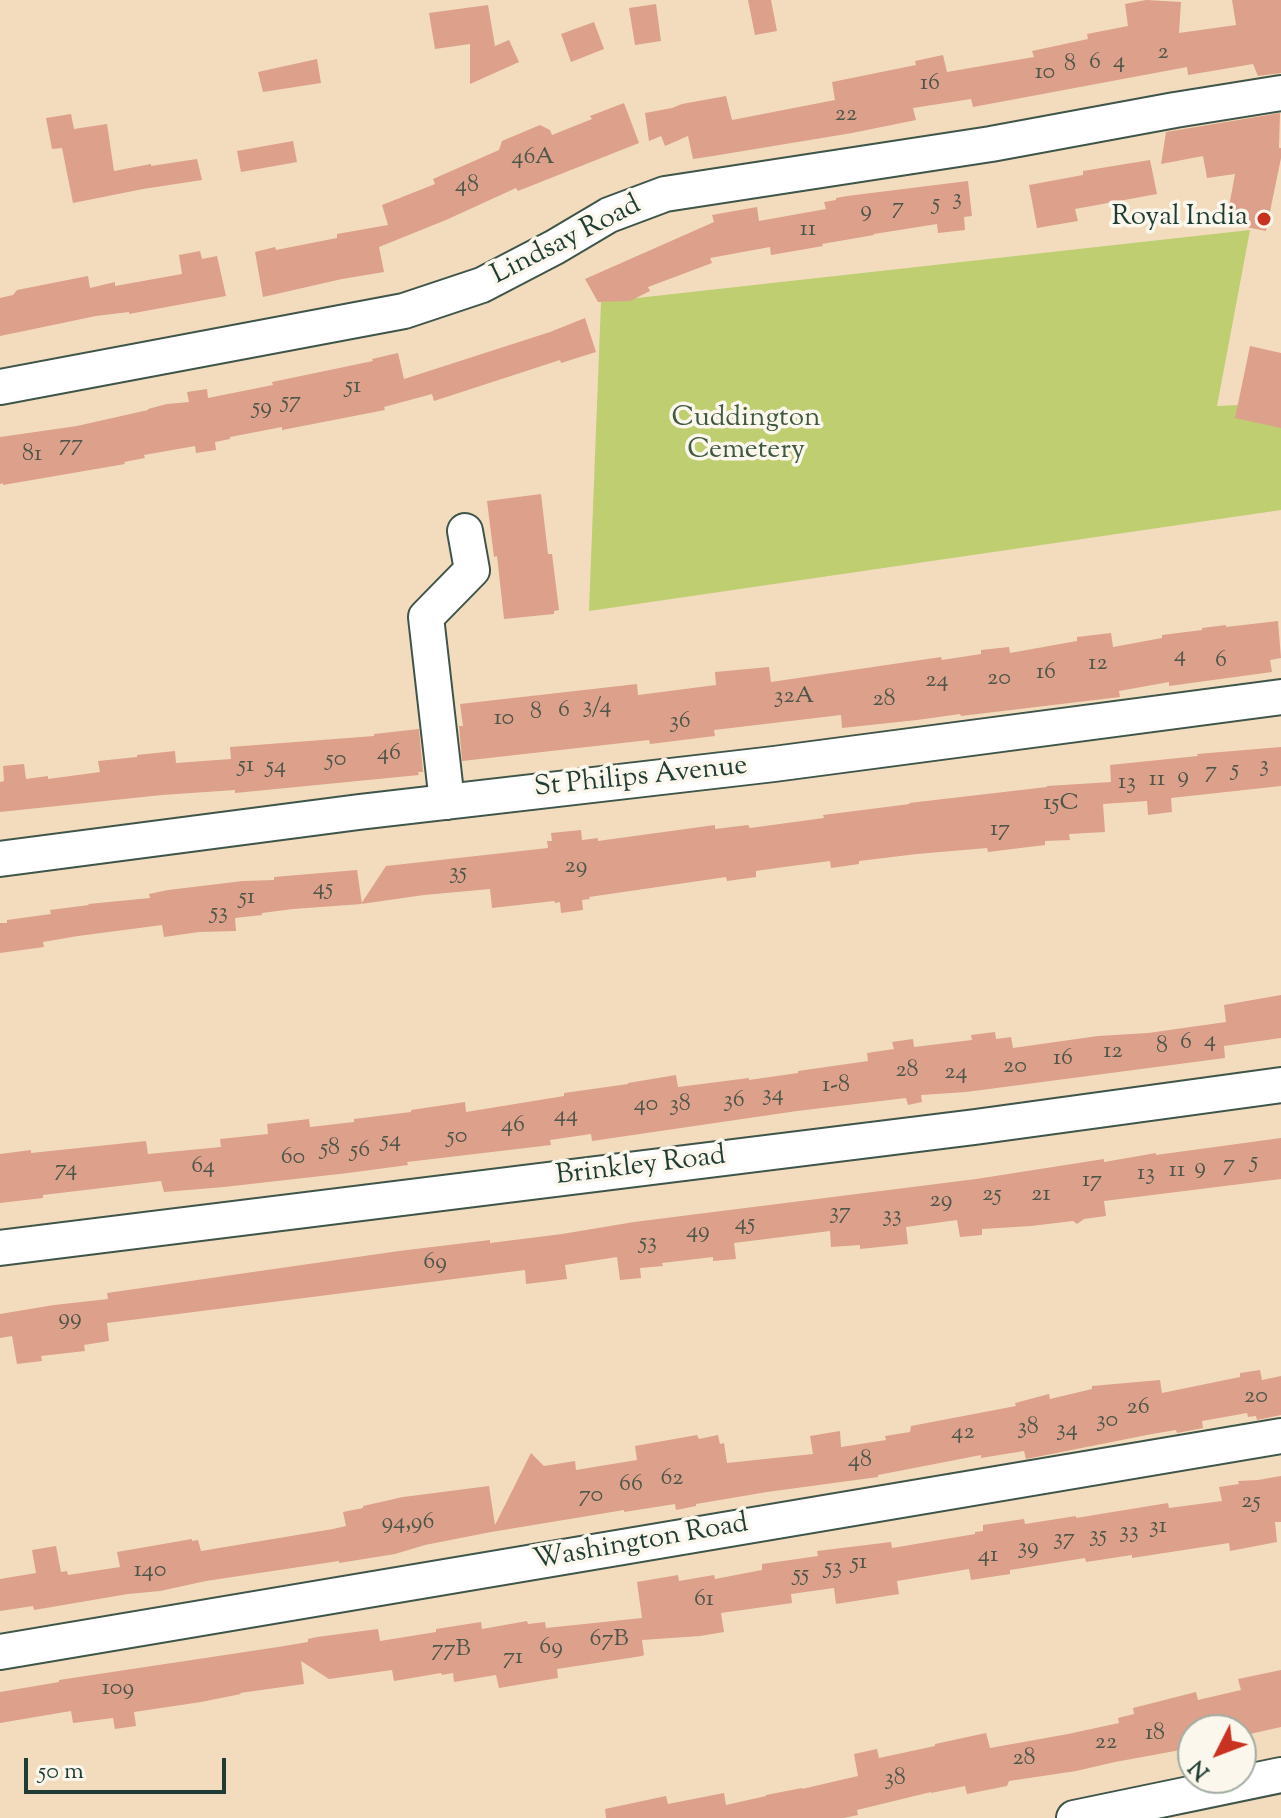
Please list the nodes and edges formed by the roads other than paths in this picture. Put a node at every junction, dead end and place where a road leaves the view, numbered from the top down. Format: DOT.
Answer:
graph roads {
  1 [pos="1281,93"];
  2 [pos="0,387"];
  3 [pos="465,531"];
  4 [pos="1281,697"];
  5 [pos="447,802"];
  6 [pos="0,859"];
  7 [pos="1281,1085"];
  8 [pos="0,1248"];
  9 [pos="1281,1436"];
  10 [pos="0,1652"];
  11 [pos="1281,1775"];
  12 [pos="1074,1818"];
  1 -- 2 [label="street, Lindsay Road"];
  3 -- 5 [label="street"];
  4 -- 5 [label="street, St Philips Avenue"];
  5 -- 6 [label="street, St Philips Avenue"];
  7 -- 8 [label="street, Brinkley Road"];
  9 -- 10 [label="street, Washington Road"];
  11 -- 12 [label="street"];
}
